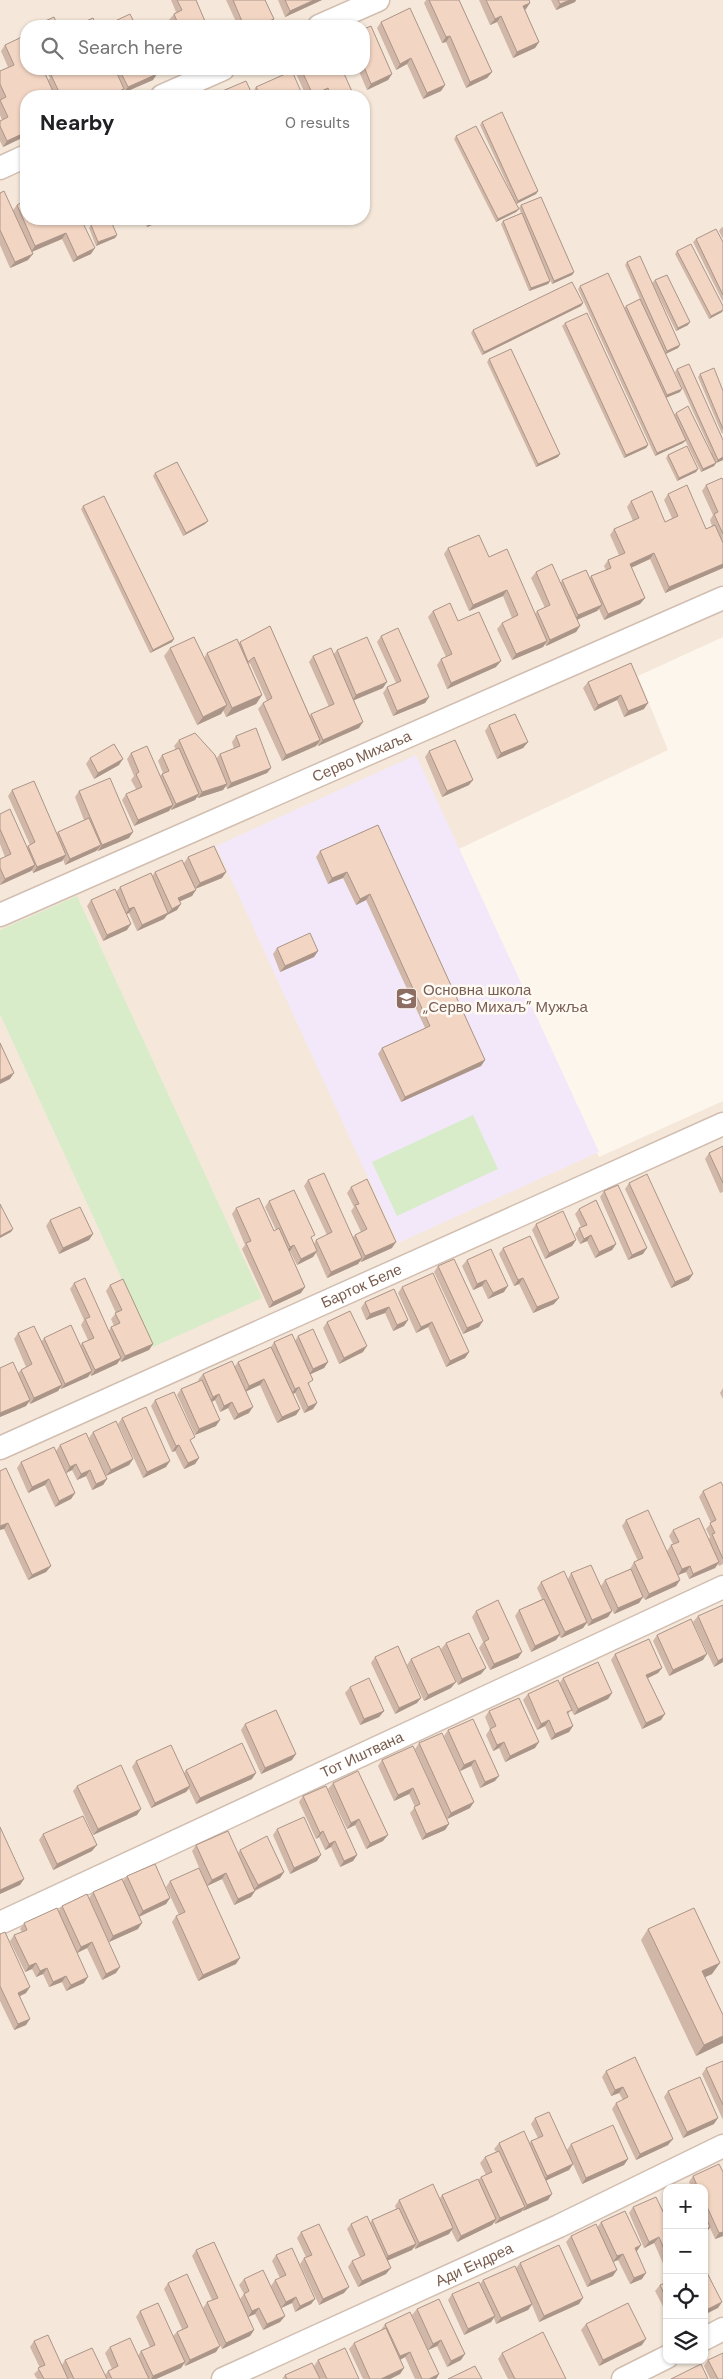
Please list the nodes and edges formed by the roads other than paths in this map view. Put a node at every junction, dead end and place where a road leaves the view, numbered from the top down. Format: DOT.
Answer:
graph roads {
  1 [pos="378,0"];
  2 [pos="333,20"];
  3 [pos="209,75"];
  4 [pos="176,90"];
  5 [pos="20,159"];
  6 [pos="0,168"];
  7 [pos="723,598"];
  8 [pos="0,915"];
  9 [pos="723,1124"];
  10 [pos="0,1448"];
  11 [pos="723,1587"];
  12 [pos="0,1923"];
  13 [pos="723,2146"];
  14 [pos="723,2329"];
  15 [pos="708,2337"];
  16 [pos="663,2359"];
  17 [pos="223,2379"];
  18 [pos="622,2379"];
  1 -- 2 [label="street"];
  3 -- 4 [label="street"];
  5 -- 6 [label="street"];
  7 -- 8 [label="street, Серво Михаља"];
  9 -- 10 [label="street, Барток Беле"];
  11 -- 12 [label="street, Тот Иштвана"];
  13 -- 17 [label="street, Ади Ендреа"];
  14 -- 15 [label="street"];
  16 -- 18 [label="street"];
}
